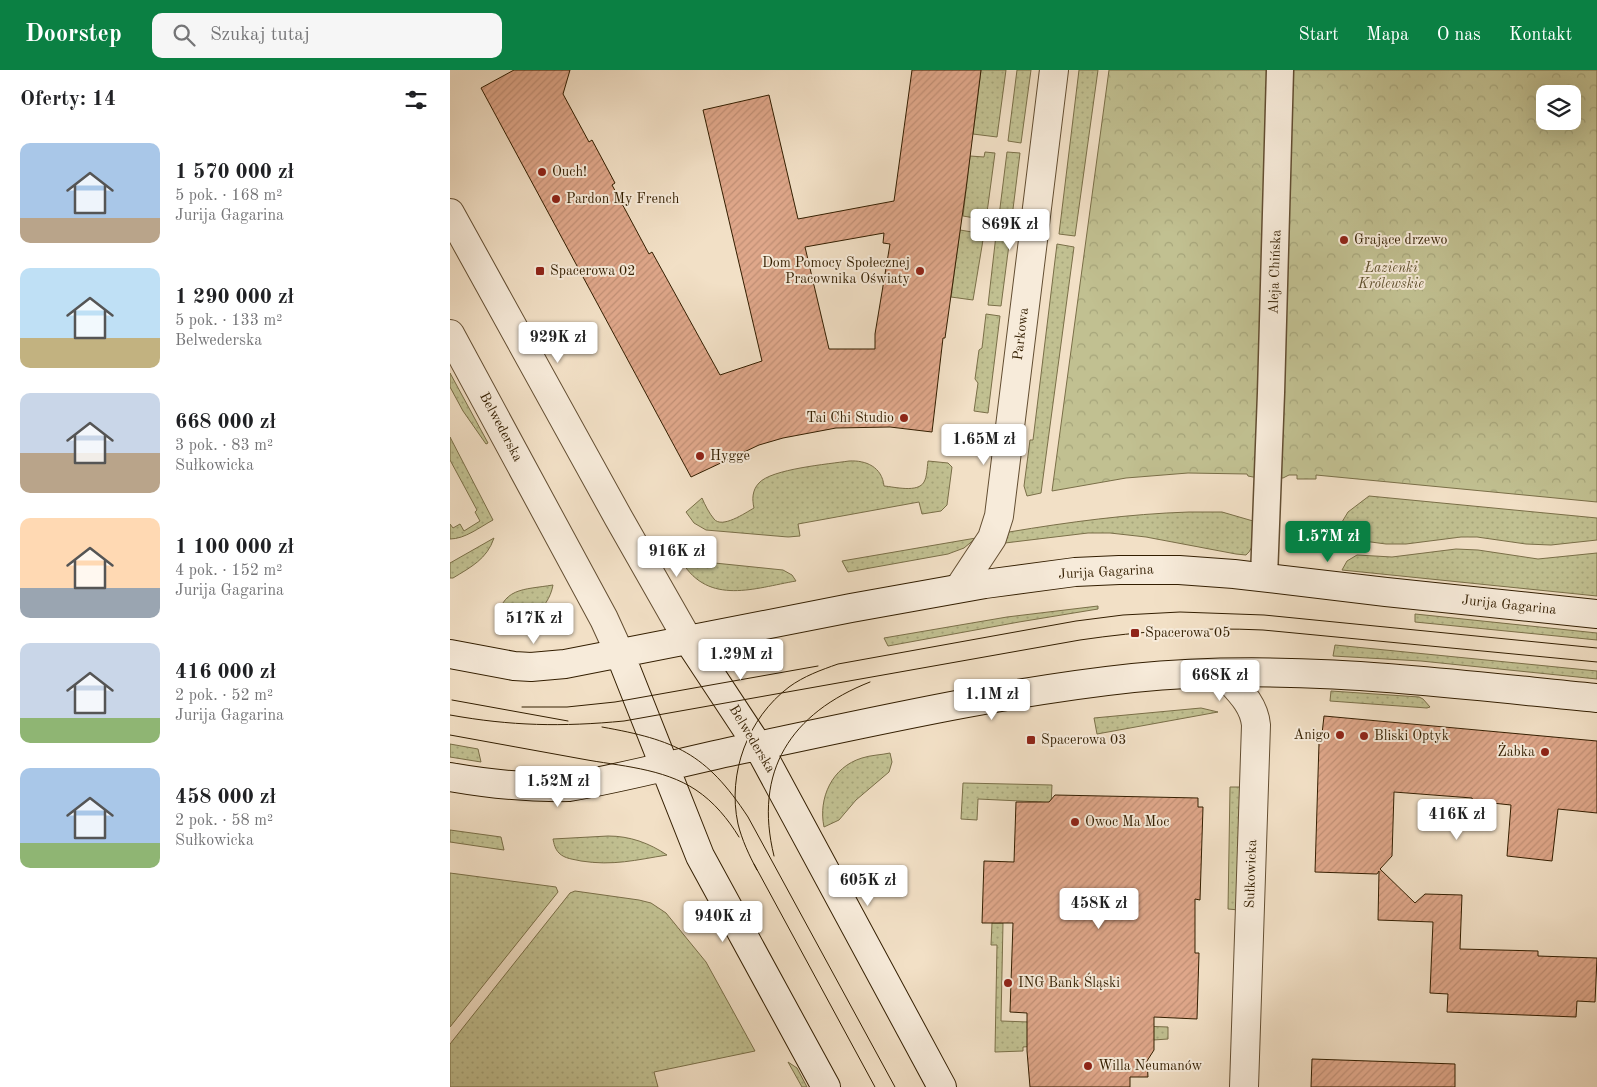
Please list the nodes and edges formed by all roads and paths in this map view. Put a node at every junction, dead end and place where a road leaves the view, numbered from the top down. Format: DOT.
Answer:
graph roads {
  1 [pos="1054,70"];
  2 [pos="1280,70"];
  3 [pos="450,213"];
  4 [pos="450,334"];
  5 [pos="1264,577"];
  6 [pos="960,588"];
  7 [pos="1597,614"];
  8 [pos="688,640"];
  9 [pos="450,654"];
  10 [pos="620,654"];
  11 [pos="1223,673"];
  12 [pos="1597,698"];
  13 [pos="758,746"];
  14 [pos="664,766"];
  15 [pos="450,777"];
  16 [pos="826,1087"];
  17 [pos="942,1087"];
  18 [pos="1244,1087"];
  1 -- 6 [label="main road, Parkowa"];
  2 -- 5 [label="street, Aleja Chińska"];
  3 -- 8 [label="main road, Belwederska"];
  4 -- 10 [label="main road, Belwederska"];
  5 -- 6 [label="main road, Jurija Gagarina"];
  5 -- 7 [label="main road, Jurija Gagarina"];
  6 -- 8 [label="main road, Jurija Gagarina"];
  8 -- 10 [label="main road, Jurija Gagarina"];
  8 -- 13 [label="main road, Belwederska"];
  9 -- 10 [label="main road, Jurija Gagarina"];
  10 -- 14 [label="main road, Belwederska"];
  11 -- 12 [label="main road"];
  11 -- 13 [label="main road"];
  11 -- 18 [label="main road, Sułkowicka"];
  13 -- 14 [label="main road"];
  13 -- 17 [label="main road, Belwederska"];
  14 -- 15 [label="main road"];
  14 -- 16 [label="main road, Belwederska"];
}
